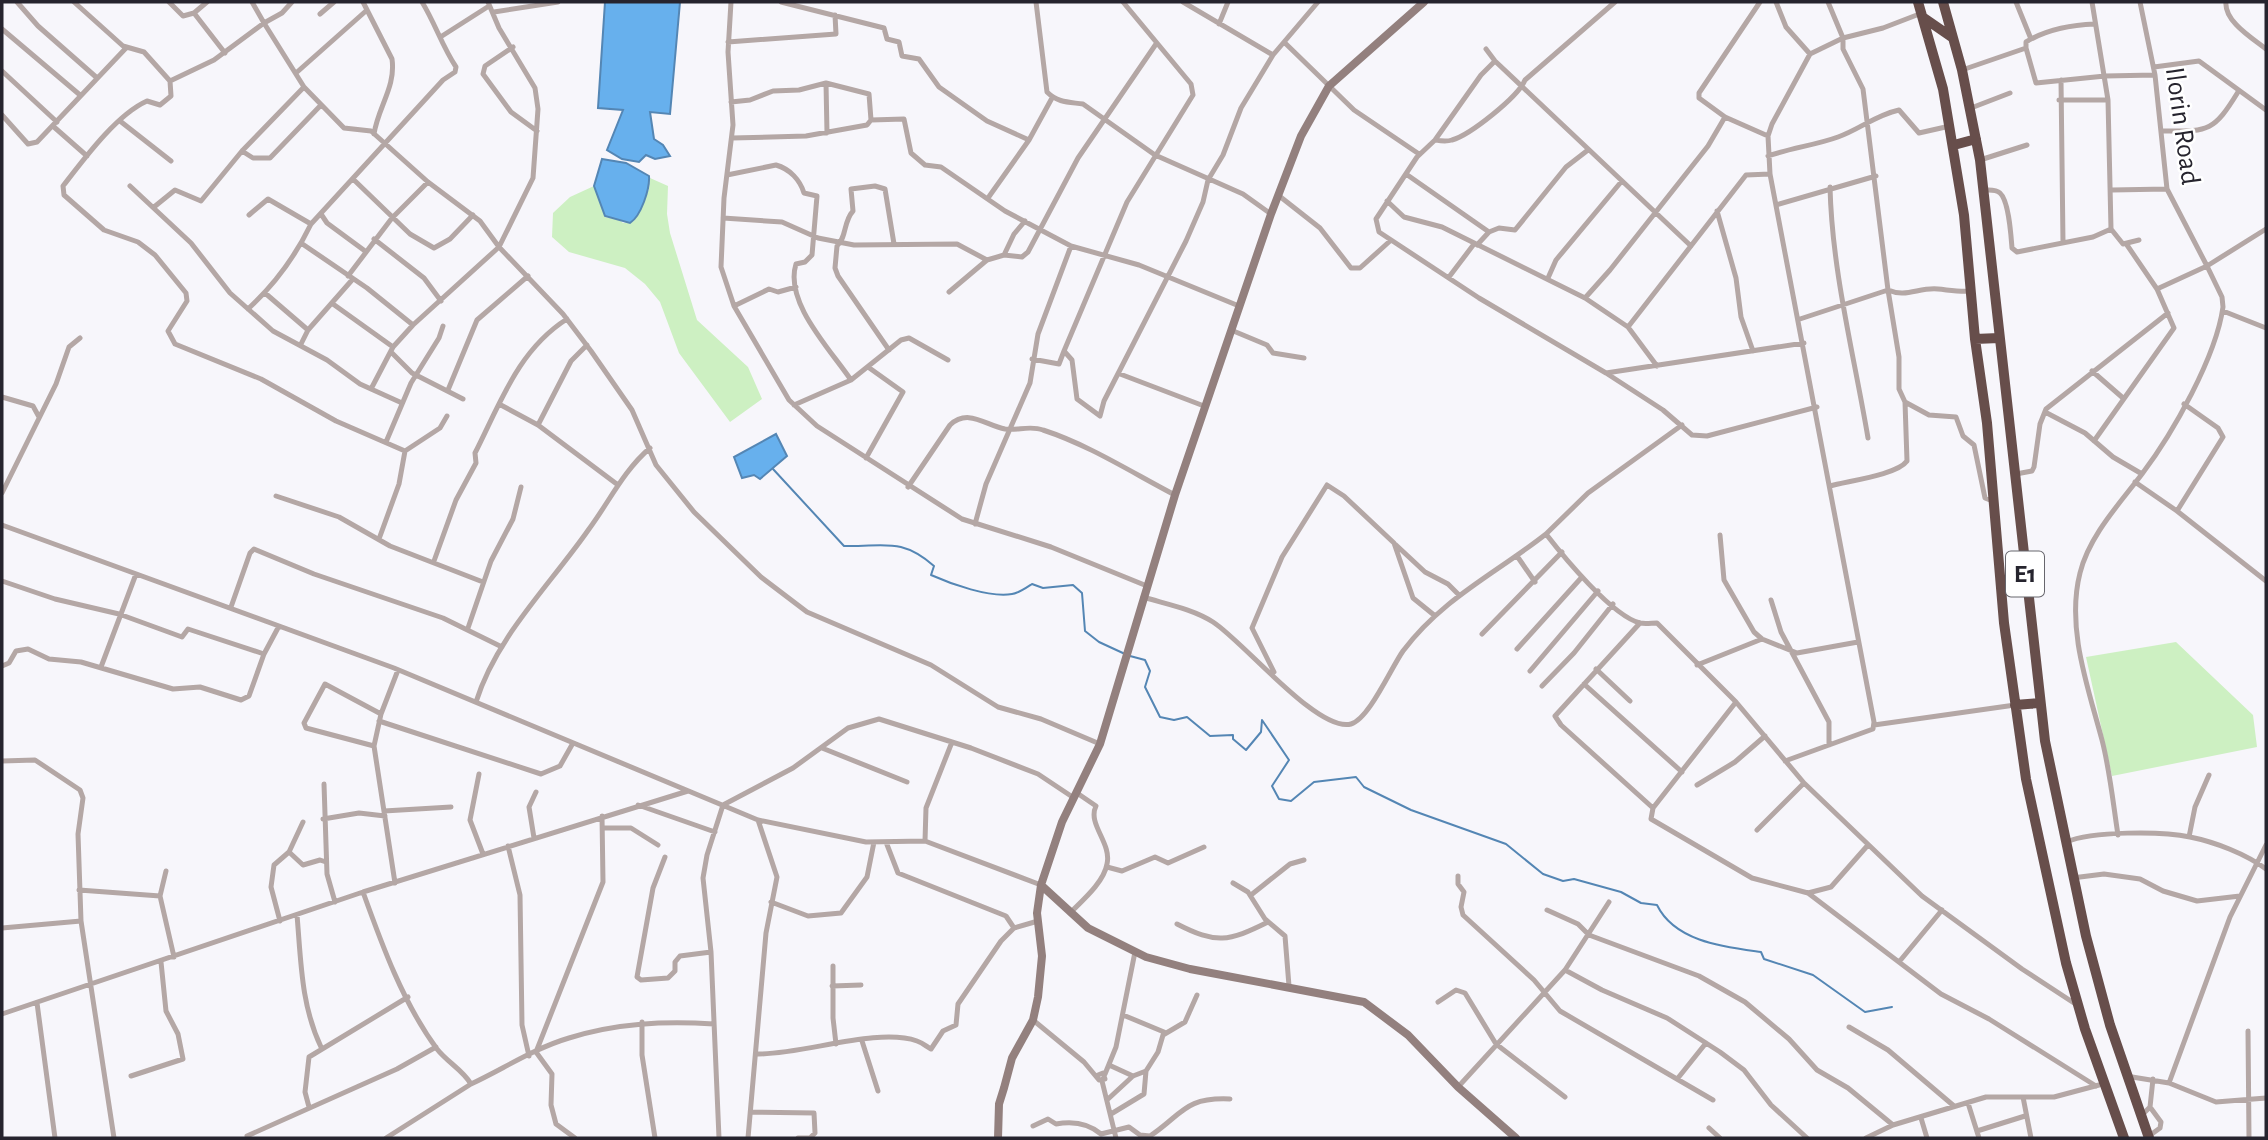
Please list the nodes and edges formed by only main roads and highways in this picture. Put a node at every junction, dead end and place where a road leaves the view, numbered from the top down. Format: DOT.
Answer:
graph roads {
  1 [pos="1424,2"];
  2 [pos="1918,2"];
  3 [pos="1943,2"];
  4 [pos="1923,16"];
  5 [pos="1953,38"];
  6 [pos="1976,139"];
  7 [pos="1954,145"];
  8 [pos="1999,338"];
  9 [pos="1975,339"];
  10 [pos="2039,703"];
  11 [pos="2015,705"];
  12 [pos="1041,885"];
  13 [pos="2149,1137"];
  14 [pos="998,1138"];
  15 [pos="1516,1138"];
  16 [pos="2123,1138"];
  1 -- 12 [label="main road"];
  2 -- 4 [label="highway, E1"];
  3 -- 5 [label="highway, E1"];
  4 -- 5 [label="highway"];
  4 -- 7 [label="highway, E1"];
  5 -- 6 [label="highway, E1"];
  6 -- 7 [label="highway"];
  6 -- 8 [label="highway, E1"];
  7 -- 9 [label="highway, E1"];
  8 -- 9 [label="highway"];
  8 -- 10 [label="highway, E1"];
  9 -- 11 [label="highway, E1"];
  10 -- 11 [label="highway"];
  10 -- 13 [label="highway, E1"];
  11 -- 16 [label="highway, E1"];
  12 -- 14 [label="main road"];
  12 -- 15 [label="main road"];
}
